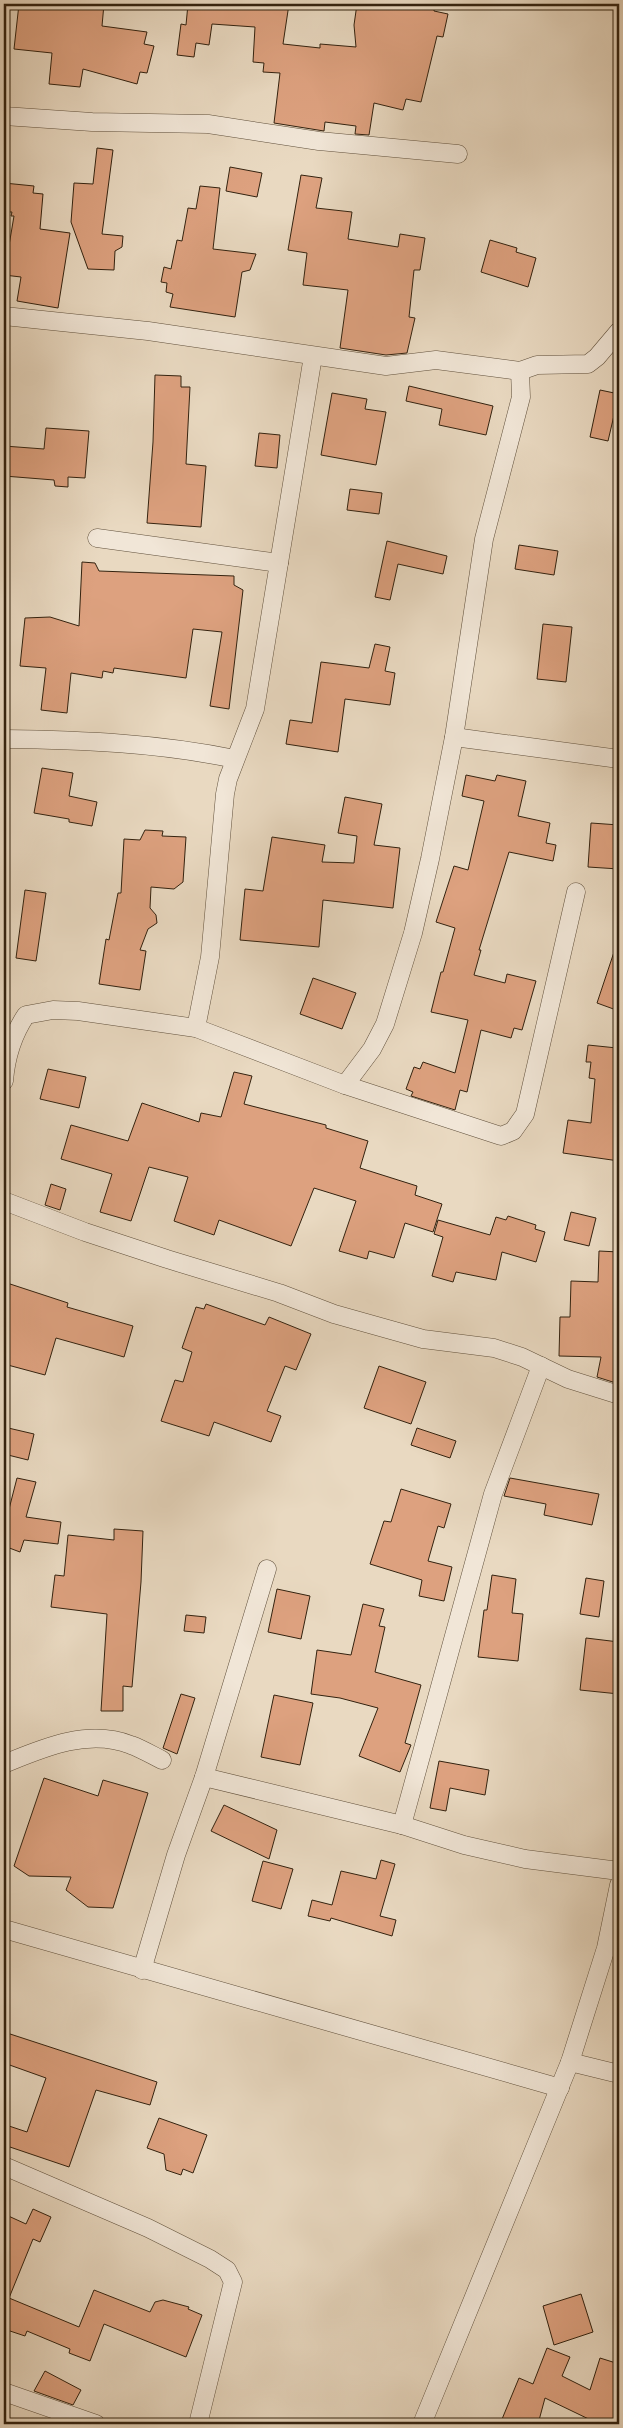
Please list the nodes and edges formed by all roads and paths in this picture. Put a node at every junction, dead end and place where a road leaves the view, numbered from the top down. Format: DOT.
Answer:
graph roads {
  1 [pos="4,116"];
  2 [pos="458,154"];
  3 [pos="4,316"];
  4 [pos="619,331"];
  5 [pos="313,356"];
  6 [pos="520,371"];
  7 [pos="97,538"];
  8 [pos="279,562"];
  9 [pos="454,737"];
  10 [pos="4,739"];
  11 [pos="235,759"];
  12 [pos="619,759"];
  13 [pos="576,892"];
  14 [pos="196,1028"];
  15 [pos="4,1081"];
  16 [pos="345,1084"];
  17 [pos="4,1201"];
  18 [pos="541,1366"];
  19 [pos="619,1395"];
  20 [pos="267,1569"];
  21 [pos="162,1760"];
  22 [pos="4,1764"];
  23 [pos="204,1777"];
  24 [pos="402,1825"];
  25 [pos="619,1871"];
  26 [pos="619,1885"];
  27 [pos="4,1929"];
  28 [pos="142,1970"];
  29 [pos="570,2062"];
  30 [pos="619,2074"];
  31 [pos="560,2088"];
  32 [pos="4,2166"];
  33 [pos="4,2392"];
  34 [pos="96,2424"];
  35 [pos="198,2424"];
  36 [pos="422,2424"];
  1 -- 2 [label="street"];
  3 -- 5 [label="street"];
  4 -- 6 [label="street"];
  5 -- 6 [label="street"];
  5 -- 8 [label="street"];
  6 -- 9 [label="street"];
  7 -- 8 [label="street"];
  8 -- 11 [label="street"];
  9 -- 12 [label="street"];
  9 -- 16 [label="street"];
  10 -- 11 [label="street"];
  11 -- 14 [label="street"];
  13 -- 16 [label="street"];
  14 -- 15 [label="street"];
  14 -- 16 [label="street"];
  17 -- 18 [label="street"];
  18 -- 19 [label="street"];
  18 -- 24 [label="street"];
  20 -- 23 [label="street"];
  21 -- 22 [label="street"];
  23 -- 24 [label="street"];
  23 -- 28 [label="street"];
  24 -- 25 [label="street"];
  26 -- 29 [label="street"];
  27 -- 28 [label="street"];
  28 -- 31 [label="street"];
  29 -- 30 [label="street"];
  29 -- 31 [label="street"];
  31 -- 36 [label="street"];
  32 -- 35 [label="street"];
  33 -- 34 [label="street"];
}
